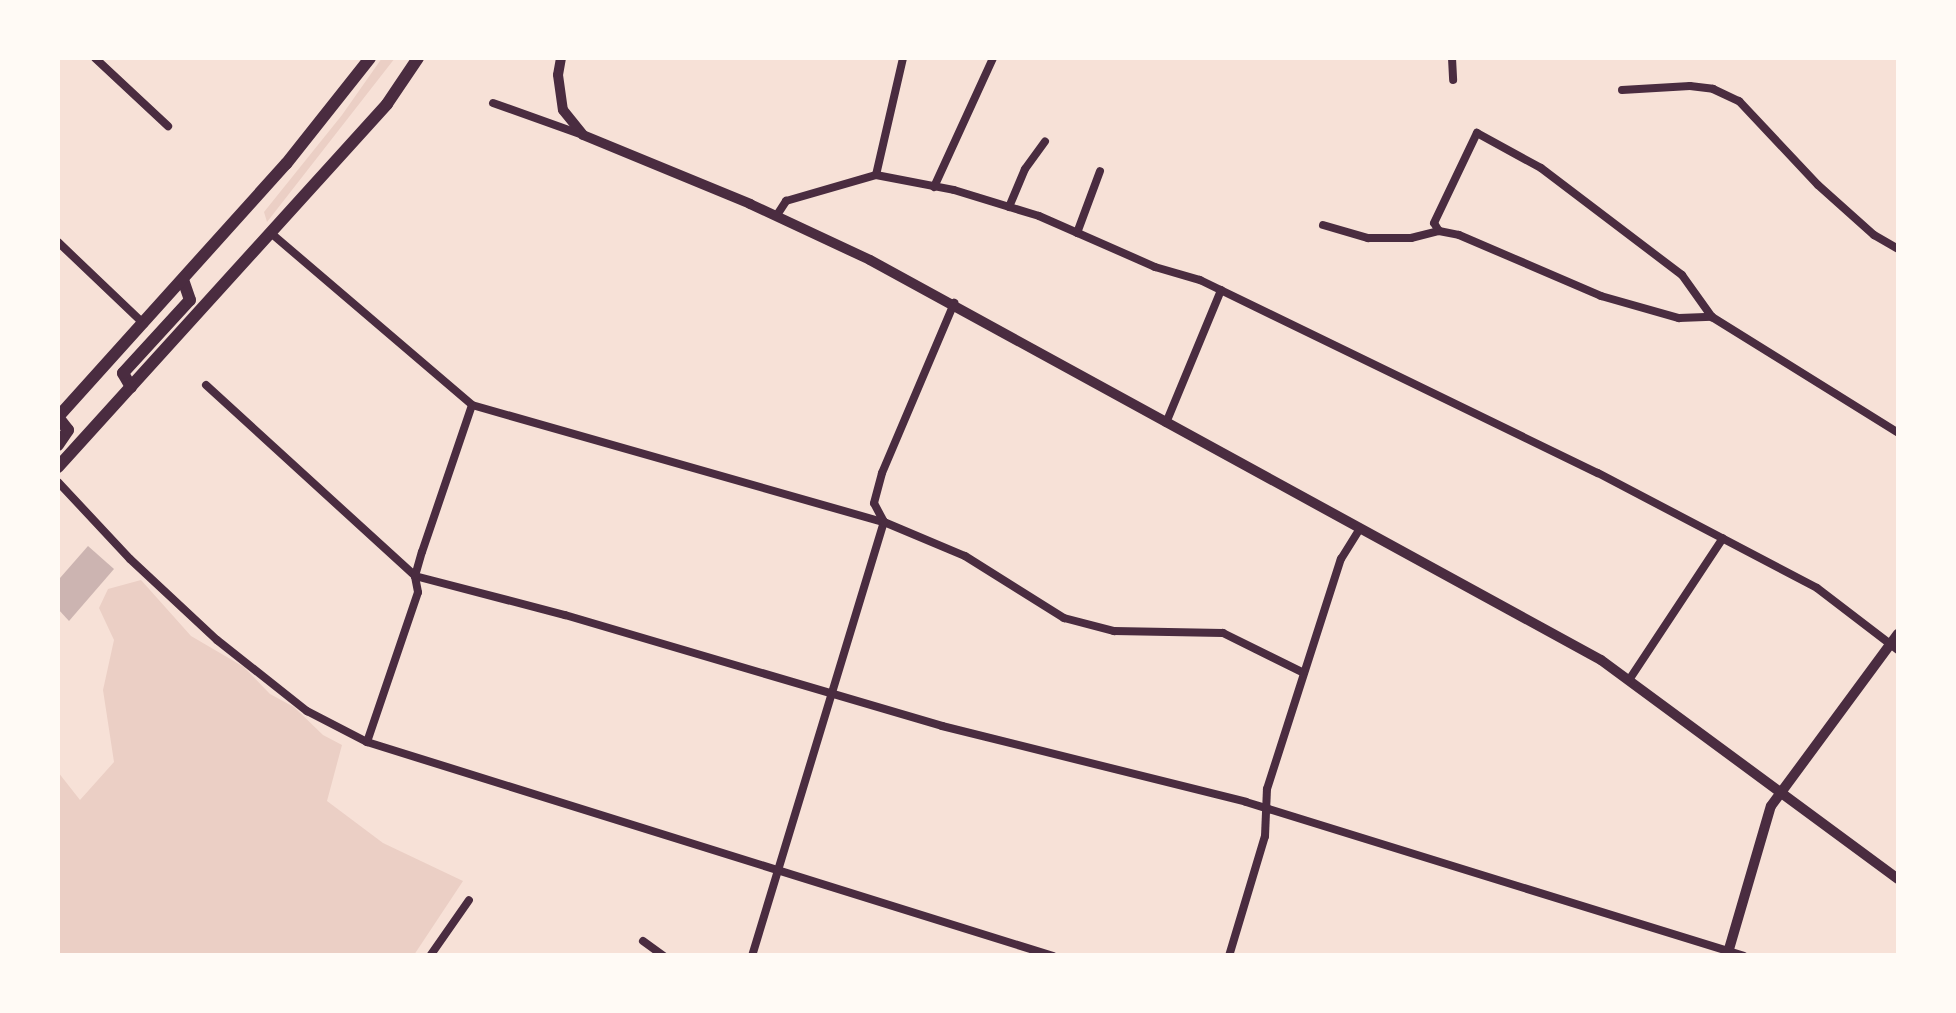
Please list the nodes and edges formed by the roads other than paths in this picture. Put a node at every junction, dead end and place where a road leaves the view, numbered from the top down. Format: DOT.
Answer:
graph roads {
  1 [pos="95,58"];
  2 [pos="370,58"];
  3 [pos="418,58"];
  4 [pos="561,58"];
  5 [pos="903,58"];
  6 [pos="993,58"];
  7 [pos="1452,58"];
  8 [pos="1453,80"];
  9 [pos="1622,90"];
  10 [pos="492,104"];
  11 [pos="168,126"];
  12 [pos="582,136"];
  13 [pos="1045,140"];
  14 [pos="1100,171"];
  15 [pos="876,175"];
  16 [pos="934,187"];
  17 [pos="1009,206"];
  18 [pos="777,215"];
  19 [pos="1323,225"];
  20 [pos="1439,231"];
  21 [pos="1077,233"];
  22 [pos="272,234"];
  23 [pos="58,242"];
  24 [pos="1898,249"];
  25 [pos="183,280"];
  26 [pos="1220,290"];
  27 [pos="954,303"];
  28 [pos="1712,318"];
  29 [pos="144,324"];
  30 [pos="206,385"];
  31 [pos="132,386"];
  32 [pos="472,405"];
  33 [pos="58,417"];
  34 [pos="1166,424"];
  35 [pos="1898,433"];
  36 [pos="58,445"];
  37 [pos="58,467"];
  38 [pos="58,482"];
  39 [pos="884,522"];
  40 [pos="1360,529"];
  41 [pos="1723,538"];
  42 [pos="414,576"];
  43 [pos="1898,634"];
  44 [pos="1895,647"];
  45 [pos="1304,673"];
  46 [pos="1629,680"];
  47 [pos="831,691"];
  48 [pos="367,742"];
  49 [pos="1782,791"];
  50 [pos="1265,808"];
  51 [pos="778,869"];
  52 [pos="1898,880"];
  53 [pos="469,900"];
  54 [pos="642,940"];
  55 [pos="1728,953"];
  56 [pos="430,956"];
  57 [pos="664,956"];
  58 [pos="752,956"];
  59 [pos="1053,956"];
  60 [pos="1229,956"];
  61 [pos="1744,956"];
  1 -- 11 [label="street"];
  2 -- 25 [label="main road"];
  3 -- 22 [label="main road"];
  4 -- 12 [label="street"];
  5 -- 15 [label="street"];
  6 -- 16 [label="street"];
  7 -- 8 [label="street"];
  9 -- 24 [label="street"];
  10 -- 12 [label="street"];
  12 -- 18 [label="street"];
  13 -- 17 [label="street"];
  14 -- 21 [label="street"];
  15 -- 16 [label="street"];
  15 -- 18 [label="street"];
  16 -- 17 [label="street"];
  17 -- 21 [label="street"];
  18 -- 27 [label="street"];
  19 -- 20 [label="street"];
  20 -- 28 [label="street"];
  20 -- 28 [label="street"];
  21 -- 26 [label="street"];
  22 -- 31 [label="main road"];
  22 -- 32 [label="street"];
  23 -- 29 [label="street"];
  25 -- 29 [label="main road"];
  25 -- 31 [label="main road"];
  26 -- 34 [label="street"];
  26 -- 41 [label="street"];
  27 -- 34 [label="street"];
  27 -- 39 [label="street"];
  28 -- 35 [label="street"];
  29 -- 33 [label="main road"];
  30 -- 42 [label="street"];
  31 -- 37 [label="main road"];
  32 -- 39 [label="street"];
  32 -- 42 [label="street"];
  33 -- 36 [label="main road"];
  34 -- 40 [label="street"];
  38 -- 48 [label="street"];
  39 -- 45 [label="street"];
  39 -- 47 [label="street"];
  40 -- 45 [label="street"];
  40 -- 46 [label="street"];
  41 -- 44 [label="street"];
  41 -- 46 [label="street"];
  42 -- 47 [label="street"];
  42 -- 48 [label="street"];
  43 -- 44 [label="street"];
  44 -- 49 [label="street"];
  45 -- 50 [label="street"];
  46 -- 49 [label="street"];
  47 -- 50 [label="street"];
  47 -- 51 [label="street"];
  48 -- 51 [label="street"];
  49 -- 52 [label="street"];
  49 -- 55 [label="street"];
  50 -- 55 [label="street"];
  50 -- 60 [label="street"];
  51 -- 58 [label="street"];
  51 -- 59 [label="street"];
  53 -- 56 [label="street"];
  54 -- 57 [label="street"];
  55 -- 61 [label="street"];
}
